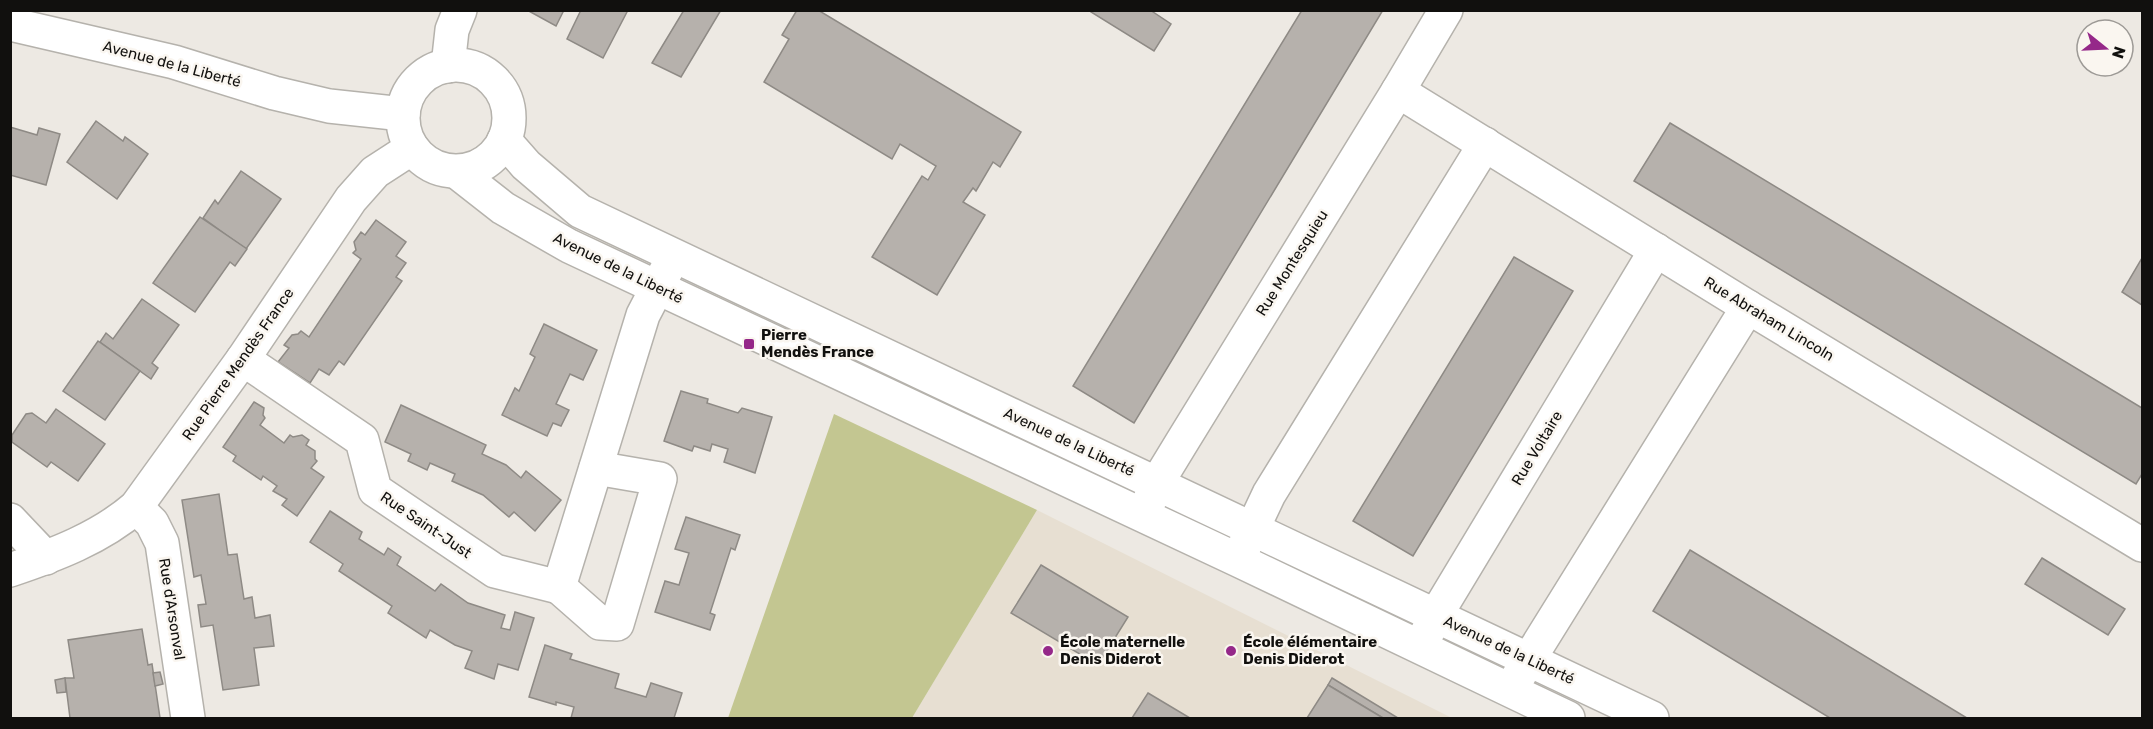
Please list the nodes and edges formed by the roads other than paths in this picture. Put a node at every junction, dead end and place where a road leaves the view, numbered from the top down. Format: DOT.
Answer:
graph roads {
  1 [pos="460,10"];
  2 [pos="1446,10"];
  3 [pos="10,24"];
  4 [pos="448,66"];
  5 [pos="1398,91"];
  6 [pos="404,114"];
  7 [pos="504,140"];
  8 [pos="1485,144"];
  9 [pos="412,148"];
  10 [pos="457,172"];
  11 [pos="1656,250"];
  12 [pos="674,256"];
  13 [pos="657,287"];
  14 [pos="1748,307"];
  15 [pos="243,359"];
  16 [pos="596,468"];
  17 [pos="1157,483"];
  18 [pos="136,507"];
  19 [pos="1142,517"];
  20 [pos="10,520"];
  21 [pos="1252,529"];
  22 [pos="2142,545"];
  23 [pos="46,558"];
  24 [pos="1238,560"];
  25 [pos="10,570"];
  26 [pos="559,587"];
  27 [pos="1436,615"];
  28 [pos="1421,647"];
  29 [pos="1529,660"];
  30 [pos="1511,691"];
  31 [pos="189,718"];
  32 [pos="1568,718"];
  33 [pos="1652,718"];
  1 -- 4 [label="street"];
  2 -- 5 [label="street, Rue Montesquieu"];
  3 -- 6 [label="street, Avenue de la Liberté"];
  4 -- 6 [label="street"];
  4 -- 7 [label="street"];
  5 -- 8 [label="street, Rue Abraham Lincoln"];
  5 -- 17 [label="street, Rue Montesquieu"];
  6 -- 9 [label="street"];
  7 -- 10 [label="street"];
  7 -- 12 [label="street, Avenue de la Liberté"];
  8 -- 11 [label="street, Rue Abraham Lincoln"];
  8 -- 21 [label="street"];
  9 -- 10 [label="street"];
  9 -- 15 [label="street, Rue Pierre Mendès France"];
  10 -- 13 [label="street, Avenue de la Liberté"];
  11 -- 14 [label="street, Rue Abraham Lincoln"];
  11 -- 27 [label="street, Rue Voltaire"];
  12 -- 13 [label="street"];
  12 -- 17 [label="street, Avenue de la Liberté"];
  13 -- 16 [label="street"];
  13 -- 19 [label="street, Avenue de la Liberté"];
  14 -- 22 [label="street, Rue Abraham Lincoln"];
  14 -- 29 [label="street"];
  15 -- 18 [label="street, Rue Pierre Mendès France"];
  15 -- 26 [label="street, Rue Saint-Just"];
  16 -- 26 [label="street"];
  16 -- 26 [label="street, Rue Saint-Just"];
  17 -- 19 [label="street, Rue Montesquieu"];
  17 -- 21 [label="street, Avenue de la Liberté"];
  18 -- 23 [label="street, Rue Pierre Mendès France"];
  18 -- 31 [label="street, Rue d'Arsonval"];
  19 -- 24 [label="street, Avenue de la Liberté"];
  20 -- 23 [label="street"];
  21 -- 24 [label="street"];
  21 -- 27 [label="street, Avenue de la Liberté"];
  23 -- 25 [label="street, Rue Pierre Mendès France"];
  24 -- 28 [label="street, Avenue de la Liberté"];
  27 -- 28 [label="street, Rue Voltaire"];
  27 -- 29 [label="street, Avenue de la Liberté"];
  28 -- 30 [label="street, Avenue de la Liberté"];
  29 -- 30 [label="street"];
  29 -- 33 [label="street, Avenue de la Liberté"];
  30 -- 32 [label="street, Avenue de la Liberté"];
}
